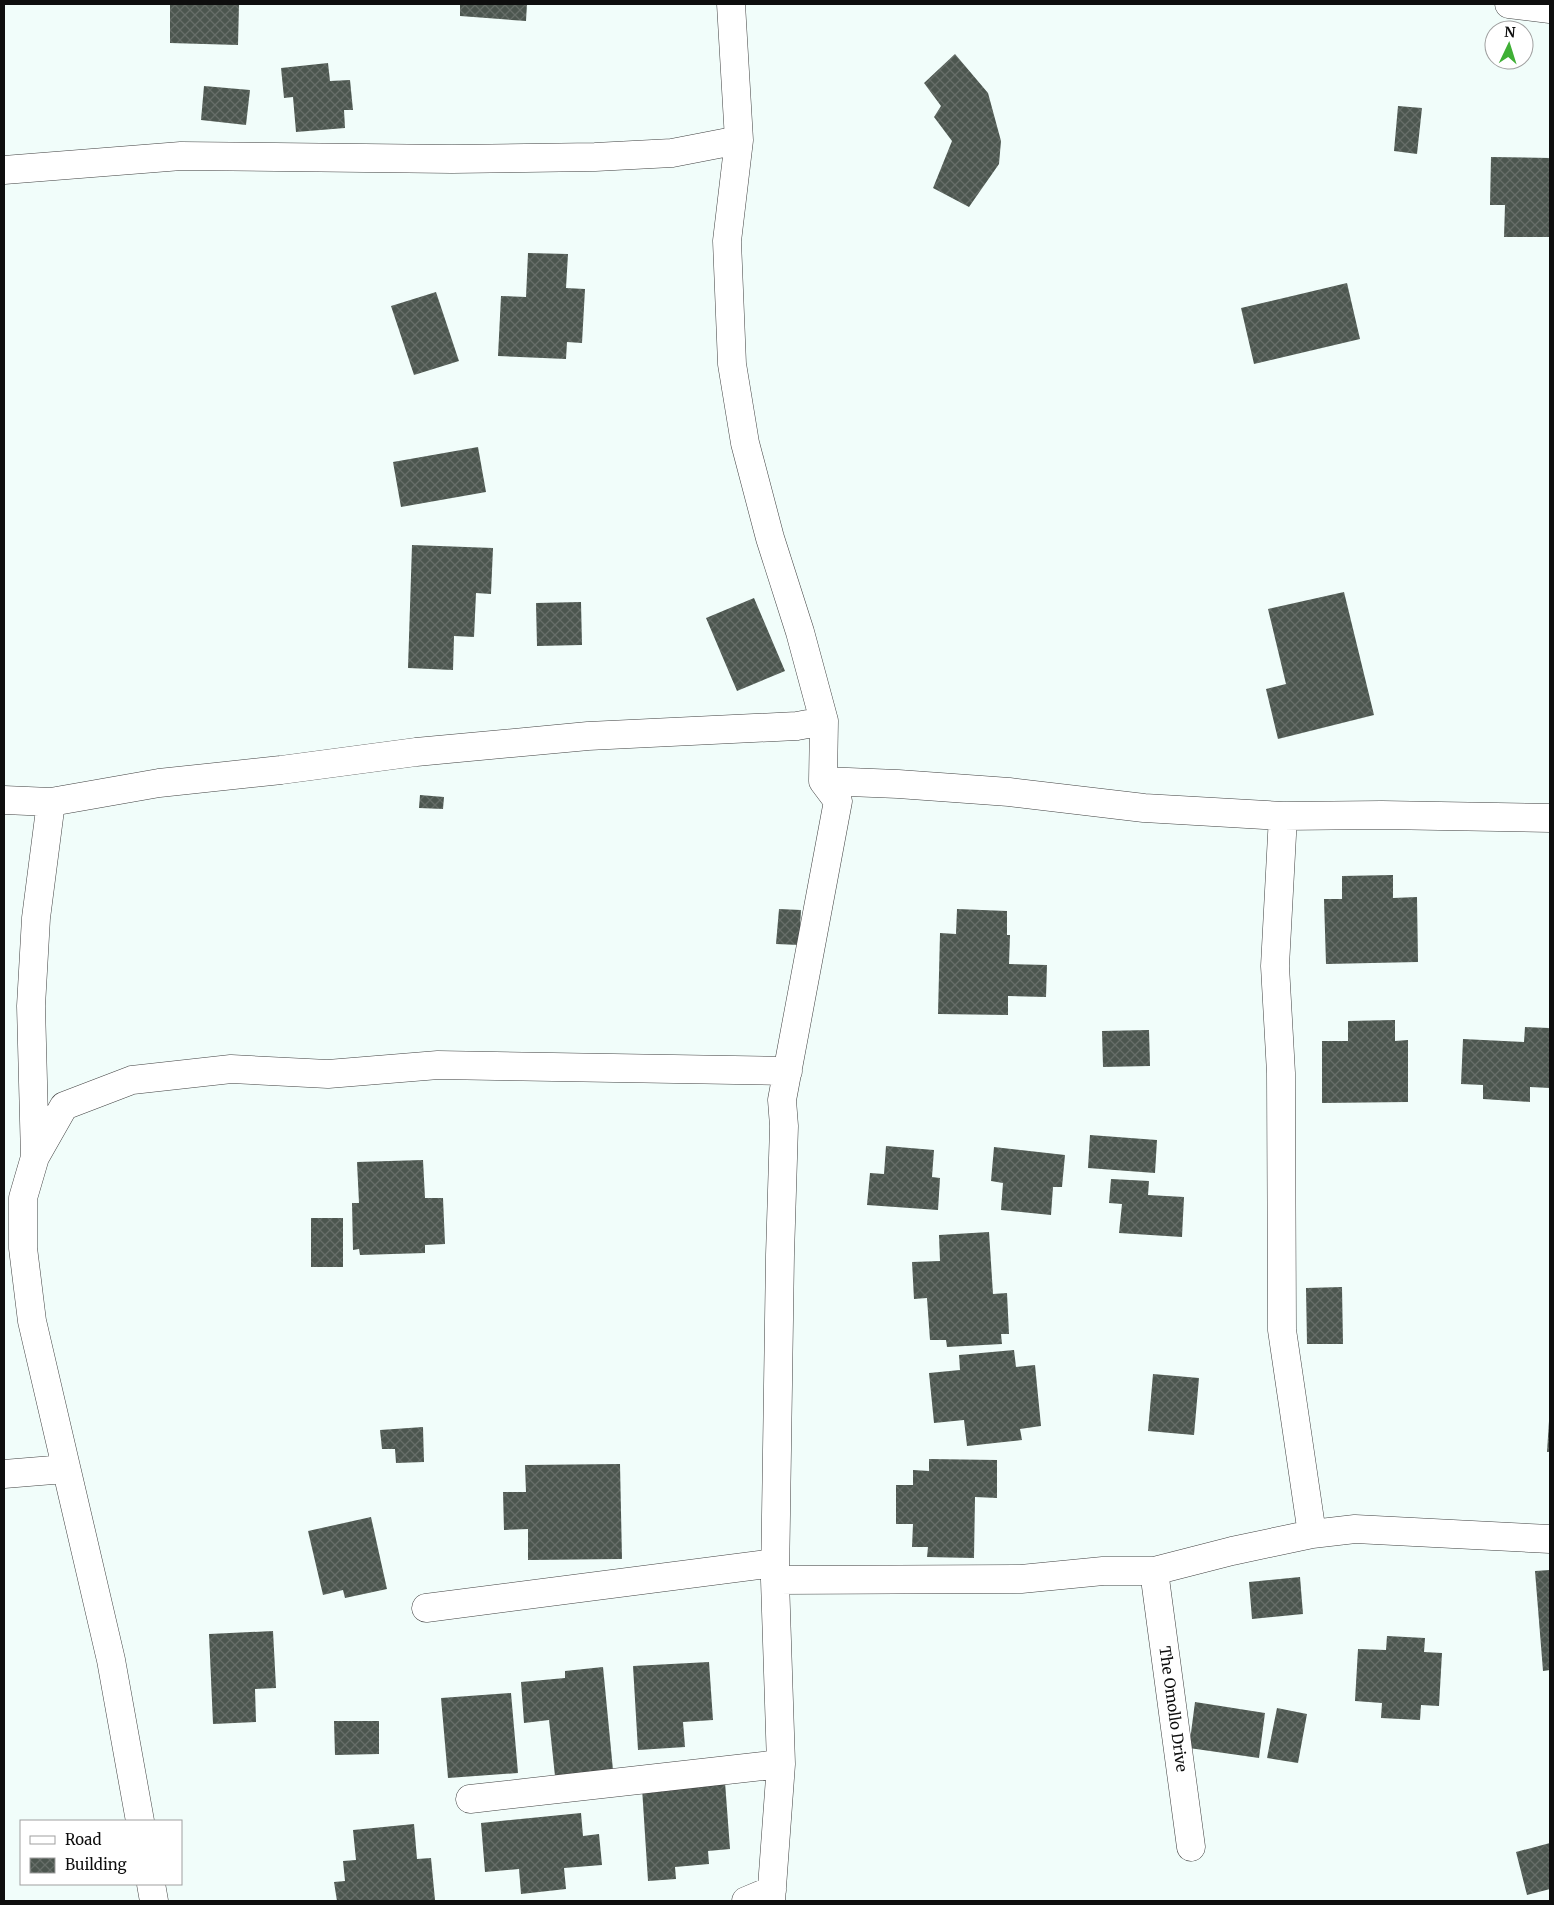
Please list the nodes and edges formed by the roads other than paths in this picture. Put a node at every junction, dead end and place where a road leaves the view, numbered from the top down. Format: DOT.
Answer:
graph roads {
  1 [pos="732,4"];
  2 [pos="1509,4"];
  3 [pos="1550,9"];
  4 [pos="740,140"];
  5 [pos="4,170"];
  6 [pos="824,721"];
  7 [pos="823,781"];
  8 [pos="4,800"];
  9 [pos="51,802"];
  10 [pos="1283,816"];
  11 [pos="1550,818"];
  12 [pos="788,1071"];
  13 [pos="35,1157"];
  14 [pos="65,1469"];
  15 [pos="4,1474"];
  16 [pos="1312,1534"];
  17 [pos="1550,1539"];
  18 [pos="775,1571"];
  19 [pos="1154,1571"];
  20 [pos="426,1608"];
  21 [pos="781,1764"];
  22 [pos="470,1799"];
  23 [pos="140,1820"];
  24 [pos="1191,1847"];
  25 [pos="151,1885"];
  26 [pos="771,1896"];
  27 [pos="154,1901"];
  28 [pos="746,1901"];
  1 -- 4 [label="street"];
  2 -- 3 [label="street"];
  4 -- 5 [label="street"];
  4 -- 6 [label="street"];
  6 -- 7 [label="street"];
  6 -- 9 [label="street"];
  7 -- 10 [label="street"];
  7 -- 12 [label="street"];
  8 -- 9 [label="street"];
  9 -- 13 [label="street"];
  10 -- 11 [label="street"];
  10 -- 16 [label="street"];
  12 -- 13 [label="street"];
  12 -- 18 [label="street"];
  13 -- 14 [label="street"];
  14 -- 15 [label="street"];
  14 -- 23 [label="street"];
  16 -- 17 [label="street"];
  16 -- 19 [label="street"];
  18 -- 19 [label="street"];
  18 -- 20 [label="street"];
  18 -- 21 [label="street"];
  19 -- 24 [label="street, The Omollo Drive"];
  21 -- 22 [label="street"];
  21 -- 26 [label="street"];
  25 -- 27 [label="street"];
  26 -- 28 [label="street"];
}
